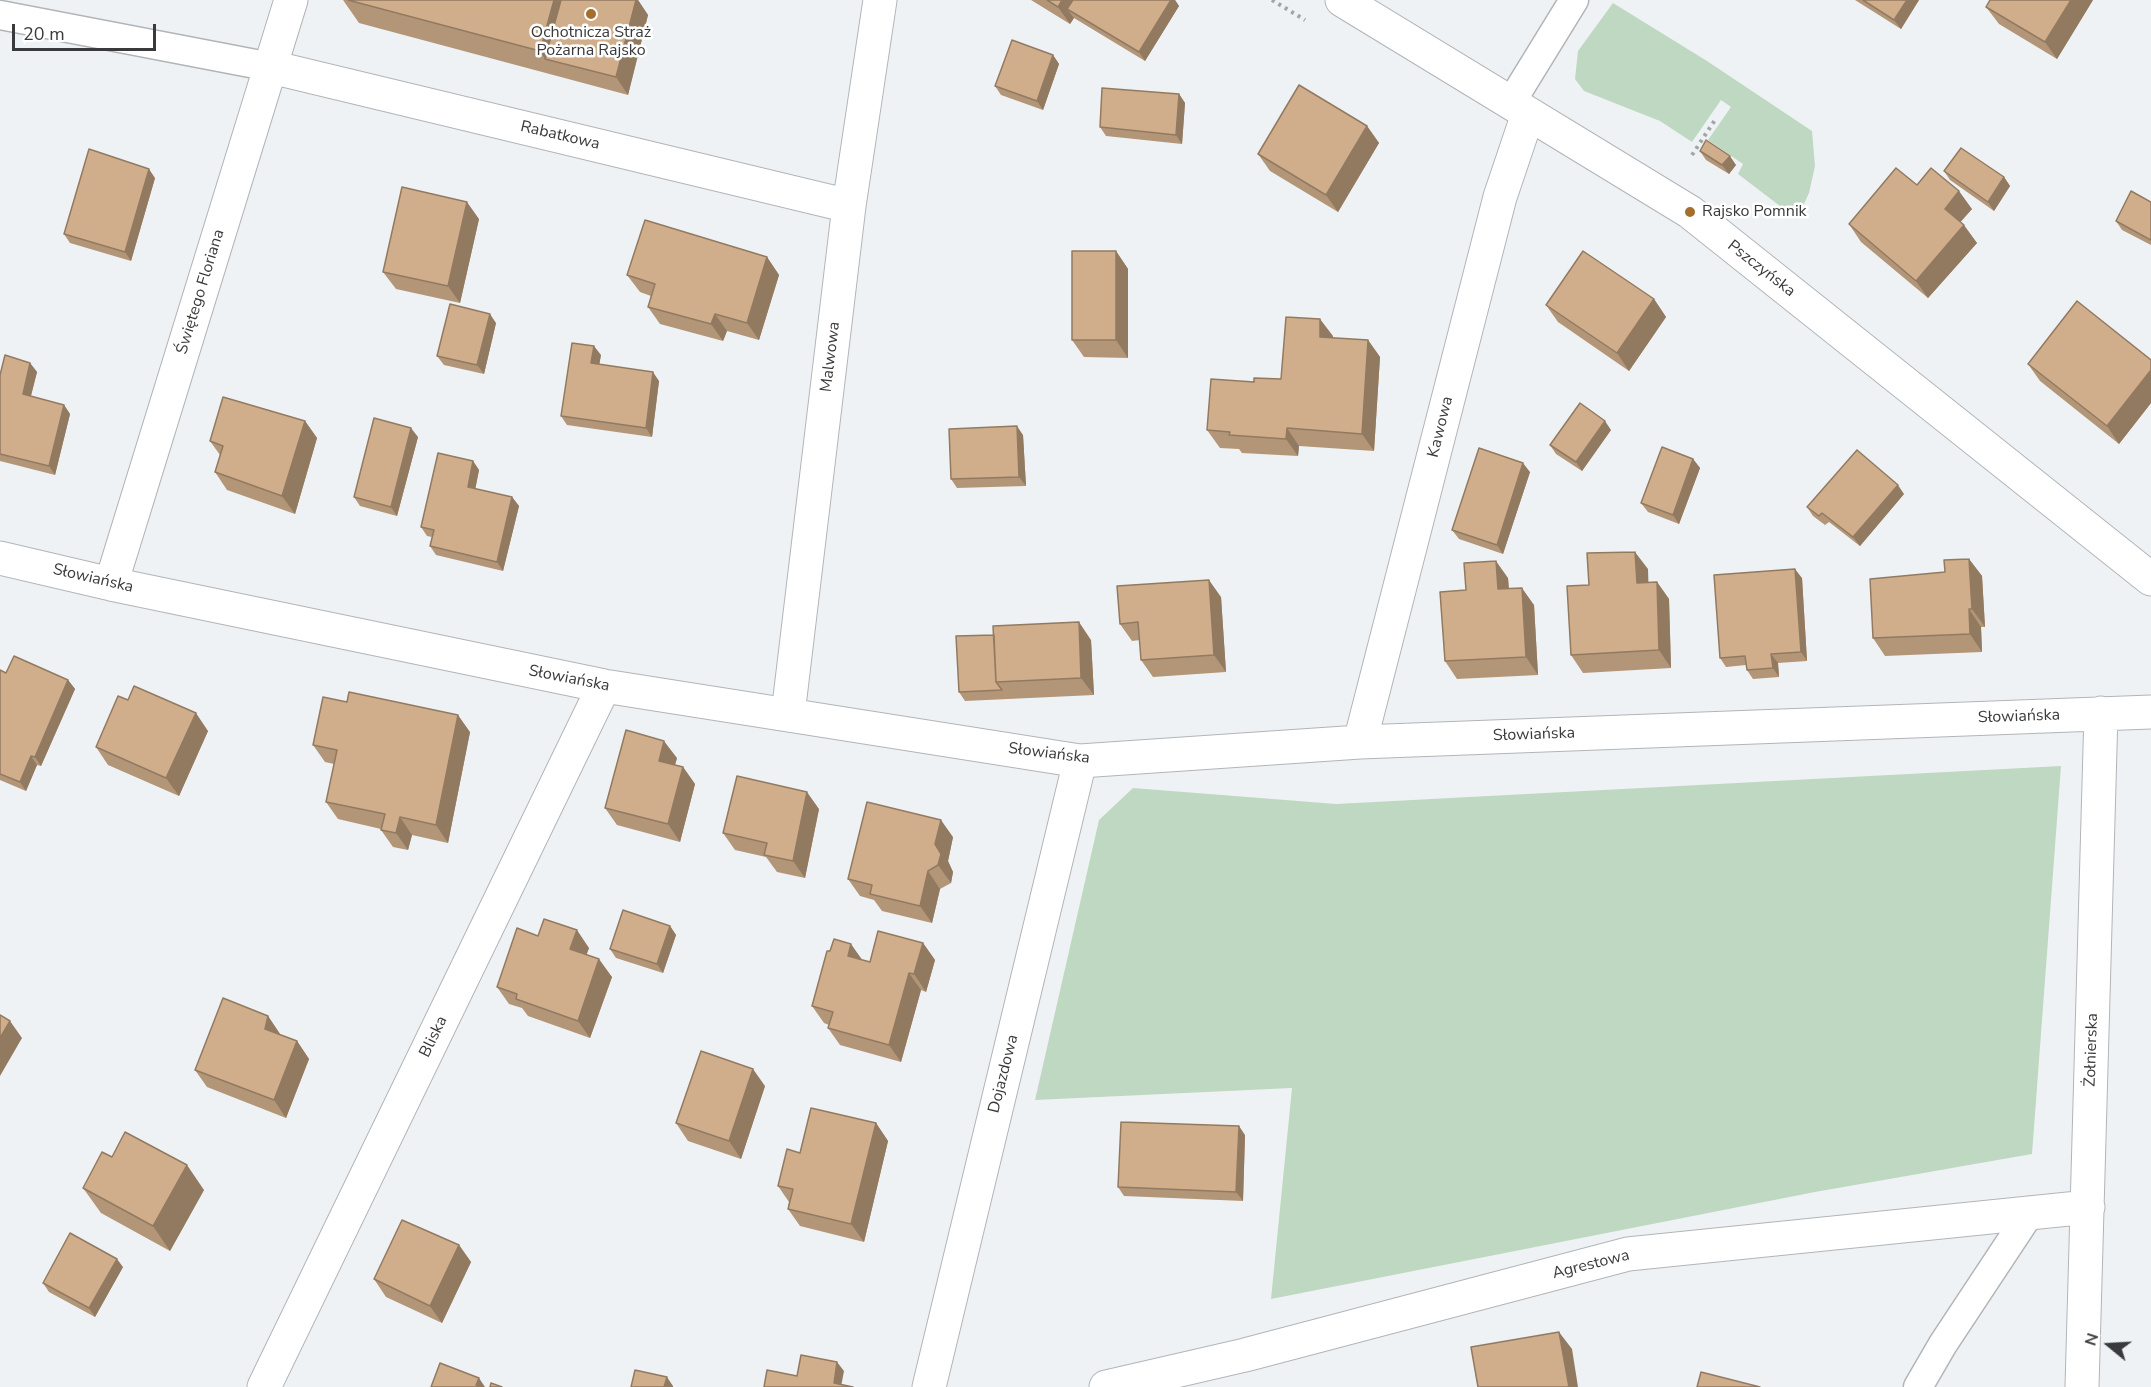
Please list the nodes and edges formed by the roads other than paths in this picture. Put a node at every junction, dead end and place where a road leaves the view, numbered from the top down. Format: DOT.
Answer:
graph roads {
  1 [pos="291,0"];
  2 [pos="880,0"];
  3 [pos="1342,0"];
  4 [pos="1574,0"];
  5 [pos="0,15"];
  6 [pos="271,67"];
  7 [pos="1519,109"];
  8 [pos="849,206"];
  9 [pos="0,558"];
  10 [pos="2151,579"];
  11 [pos="111,584"];
  12 [pos="604,686"];
  13 [pos="2151,712"];
  14 [pos="2101,713"];
  15 [pos="788,714"];
  16 [pos="1360,742"];
  17 [pos="1080,761"];
  18 [pos="2088,1207"];
  19 [pos="2031,1211"];
  20 [pos="264,1387"];
  21 [pos="929,1387"];
  22 [pos="1106,1387"];
  23 [pos="1918,1387"];
  24 [pos="2082,1387"];
  1 -- 6 [label="street, Świętego Floriana"];
  2 -- 8 [label="street, Malwowa"];
  3 -- 7 [label="street, Pszczyńska"];
  4 -- 7 [label="lane"];
  5 -- 6 [label="lane"];
  6 -- 8 [label="street, Rabatkowa"];
  6 -- 11 [label="street, Świętego Floriana"];
  7 -- 10 [label="street, Pszczyńska"];
  7 -- 16 [label="street, Kawowa"];
  8 -- 15 [label="street, Malwowa"];
  9 -- 11 [label="street, Słowiańska"];
  11 -- 12 [label="street, Słowiańska"];
  12 -- 15 [label="street, Słowiańska"];
  12 -- 20 [label="street, Bliska"];
  13 -- 14 [label="street, Słowiańska"];
  14 -- 16 [label="street, Słowiańska"];
  14 -- 18 [label="street, Żołnierska"];
  15 -- 17 [label="street, Słowiańska"];
  16 -- 17 [label="street, Słowiańska"];
  17 -- 21 [label="street, Dojazdowa"];
  18 -- 19 [label="street, Agrestowa"];
  18 -- 24 [label="street, Żołnierska"];
  19 -- 22 [label="street, Agrestowa"];
  19 -- 23 [label="lane"];
}
